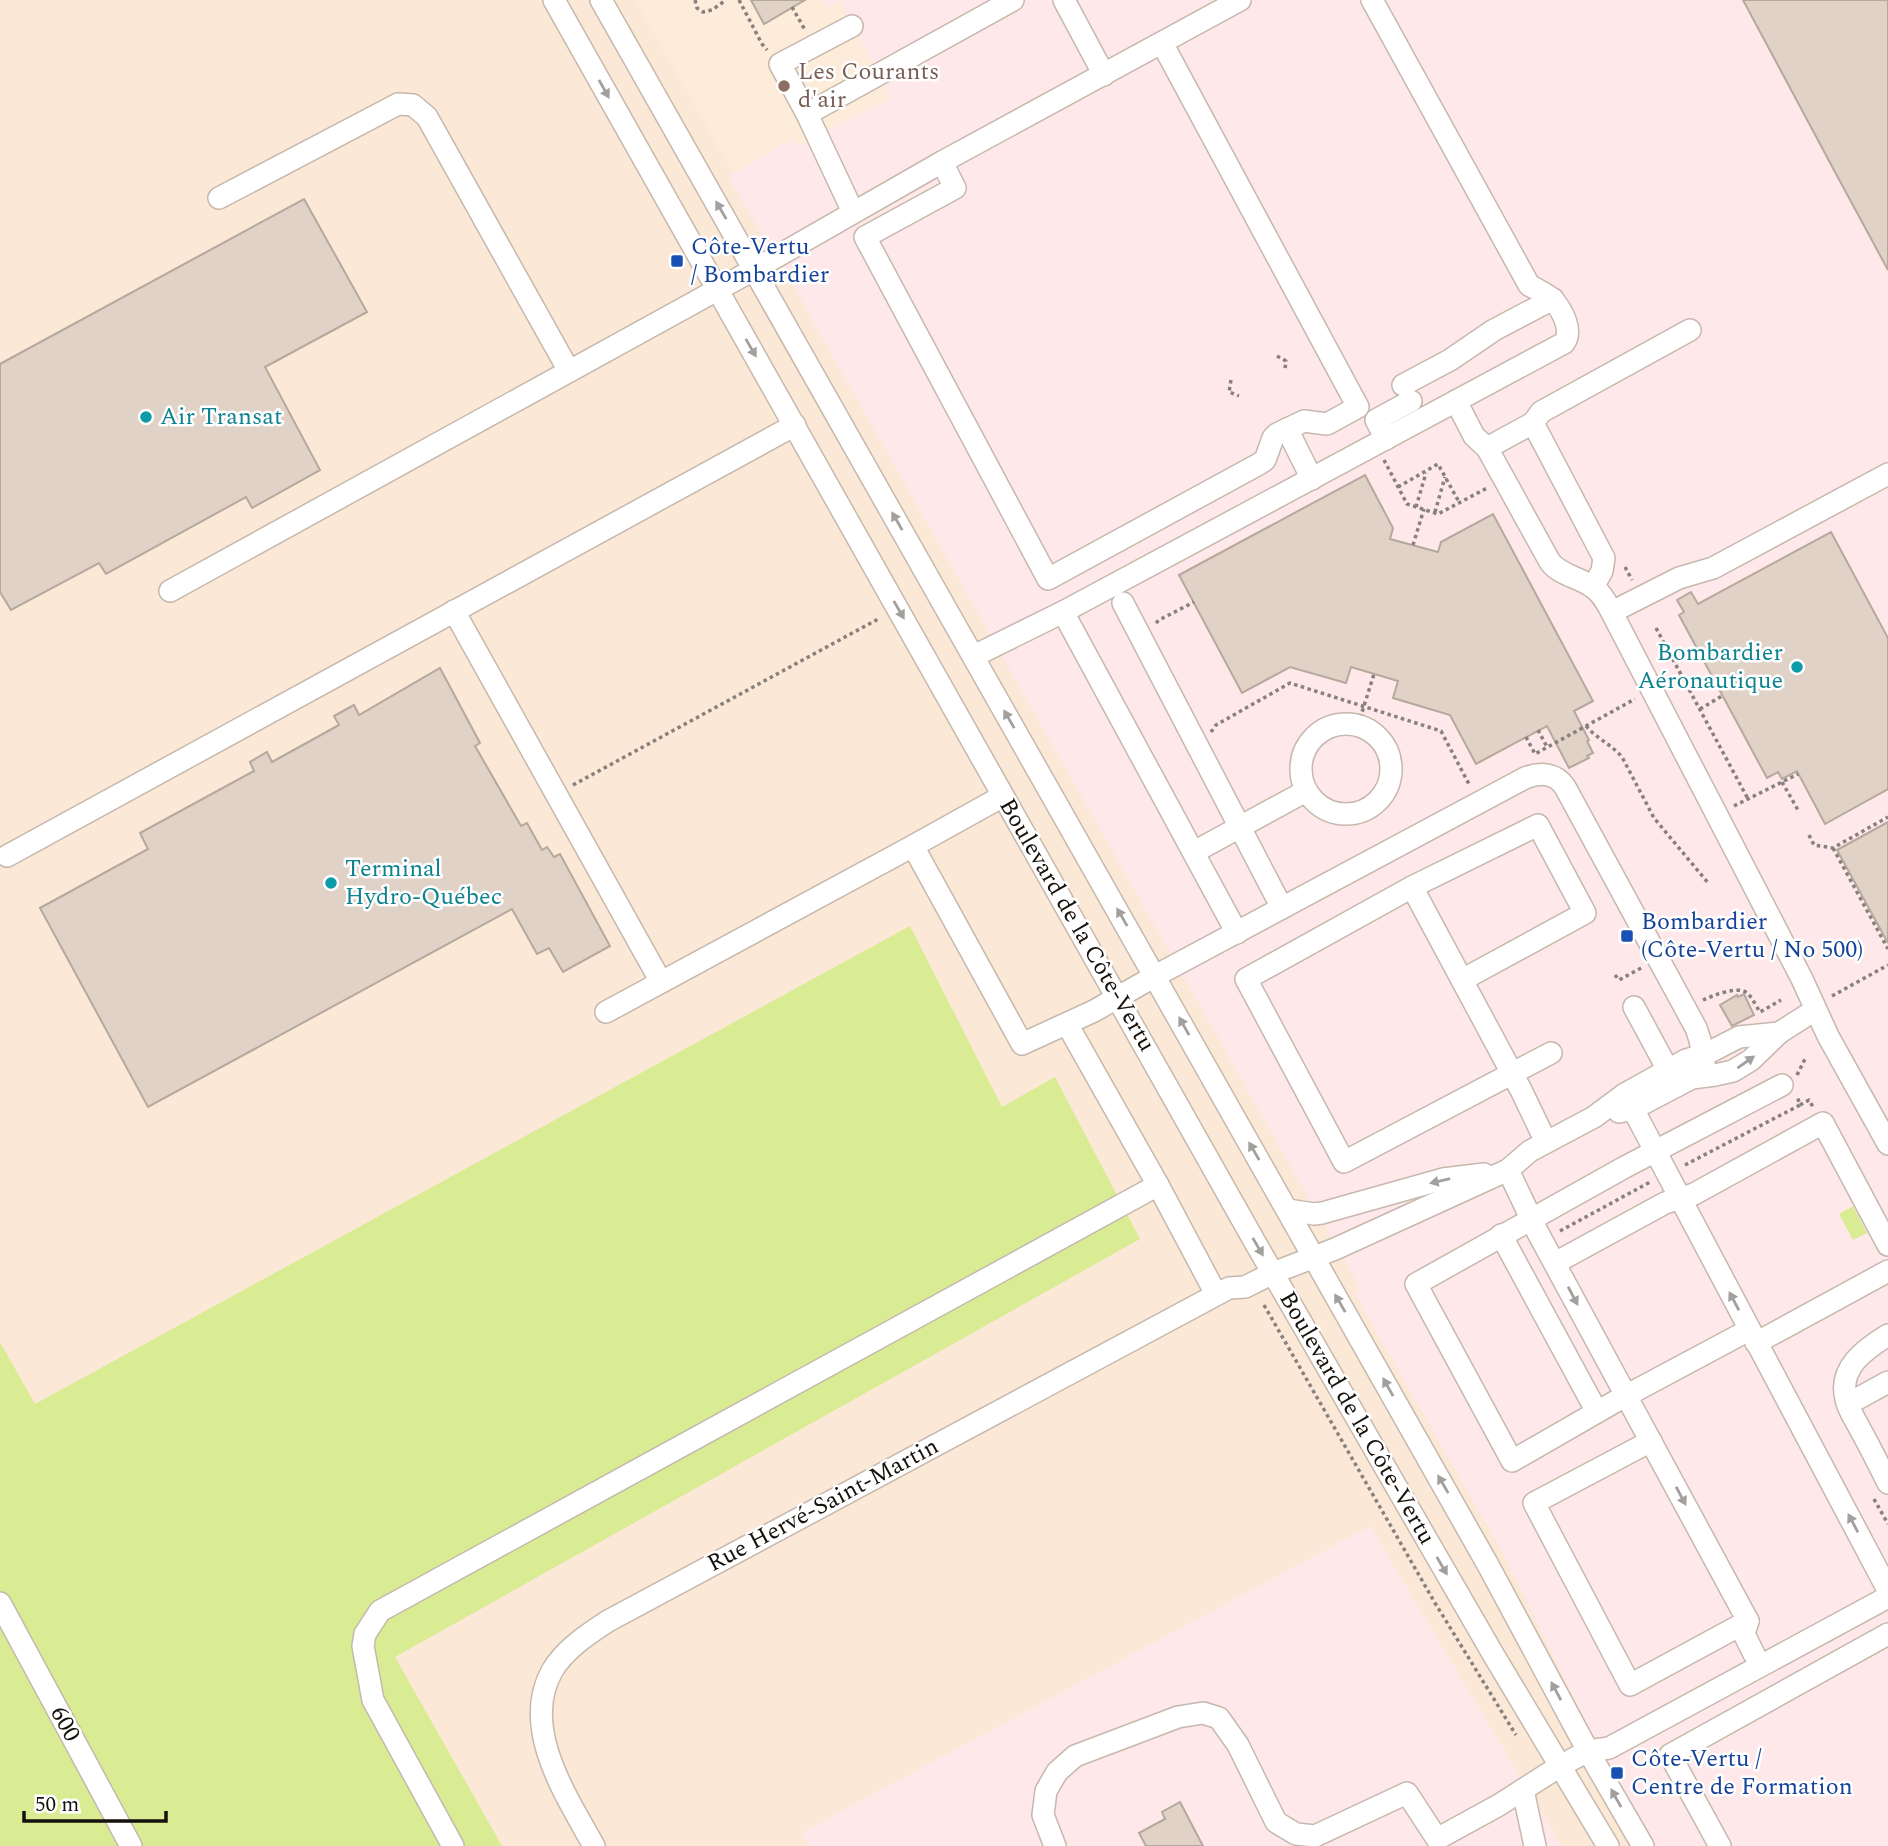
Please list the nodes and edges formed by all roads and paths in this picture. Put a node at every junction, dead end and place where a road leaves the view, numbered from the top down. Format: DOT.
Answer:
graph roads {
  1 [pos="554,0"];
  2 [pos="601,0"];
  3 [pos="695,0"];
  4 [pos="726,0"];
  5 [pos="739,0"];
  6 [pos="1013,0"];
  7 [pos="1065,0"];
  8 [pos="1240,0"];
  9 [pos="1372,0"];
  10 [pos="792,7"];
  11 [pos="800,21"];
  12 [pos="852,26"];
  13 [pos="1162,43"];
  14 [pos="780,64"];
  15 [pos="1104,75"];
  16 [pos="807,114"];
  17 [pos="942,162"];
  18 [pos="219,198"];
  19 [pos="853,212"];
  20 [pos="755,269"];
  21 [pos="717,289"];
  22 [pos="1553,299"];
  23 [pos="1690,330"];
  24 [pos="1277,356"];
  25 [pos="1285,369"];
  26 [pos="569,371"];
  27 [pos="1231,380"];
  28 [pos="1239,396"];
  29 [pos="1456,401"];
  30 [pos="1534,423"];
  31 [pos="795,425"];
  32 [pos="1293,426"];
  33 [pos="1385,448"];
  34 [pos="1487,448"];
  35 [pos="1427,471"];
  36 [pos="1888,474"];
  37 [pos="1317,476"];
  38 [pos="1445,477"];
  39 [pos="1491,486"];
  40 [pos="1398,487"];
  41 [pos="1459,503"];
  42 [pos="1416,507"];
  43 [pos="1424,509"];
  44 [pos="1434,513"];
  45 [pos="1413,545"];
  46 [pos="1625,567"];
  47 [pos="1633,582"];
  48 [pos="1593,587"];
  49 [pos="170,591"];
  50 [pos="1194,602"];
  51 [pos="1123,603"];
  52 [pos="898,608"];
  53 [pos="454,611"];
  54 [pos="1063,612"];
  55 [pos="1612,612"];
  56 [pos="1159,620"];
  57 [pos="1657,628"];
  58 [pos="974,656"];
  59 [pos="1680,673"];
  60 [pos="1374,674"];
  61 [pos="1671,678"];
  62 [pos="1640,696"];
  63 [pos="1722,696"];
  64 [pos="1700,709"];
  65 [pos="1361,716"];
  66 [pos="1216,725"];
  67 [pos="1586,726"];
  68 [pos="1538,730"];
  69 [pos="1526,737"];
  70 [pos="1547,747"];
  71 [pos="1798,774"];
  72 [pos="1782,782"];
  73 [pos="1306,791"];
  74 [pos="1473,791"];
  75 [pos="556,794"];
  76 [pos="1003,796"];
  77 [pos="1748,799"];
  78 [pos="1728,809"];
  79 [pos="1798,810"];
  80 [pos="1888,817"];
  81 [pos="1240,827"];
  82 [pos="1809,835"];
  83 [pos="913,846"];
  84 [pos="1833,848"];
  85 [pos="1194,852"];
  86 [pos="7,856"];
  87 [pos="1709,884"];
  88 [pos="1412,887"];
  89 [pos="1282,908"];
  90 [pos="1237,933"];
  91 [pos="1888,950"];
  92 [pos="1888,965"];
  93 [pos="1644,967"];
  94 [pos="1615,975"];
  95 [pos="1155,976"];
  96 [pos="1462,980"];
  97 [pos="661,982"];
  98 [pos="1118,999"];
  99 [pos="1703,1000"];
  100 [pos="1781,1000"];
  101 [pos="1823,1003"];
  102 [pos="1629,1011"];
  103 [pos="606,1012"];
  104 [pos="1067,1024"];
  105 [pos="1551,1053"];
  106 [pos="1704,1066"];
  107 [pos="1511,1073"];
  108 [pos="1667,1081"];
  109 [pos="1782,1085"];
  110 [pos="1629,1101"];
  111 [pos="1811,1104"];
  112 [pos="1800,1105"];
  113 [pos="1546,1142"];
  114 [pos="1888,1144"];
  115 [pos="1655,1152"];
  116 [pos="1508,1170"];
  117 [pos="1657,1179"];
  118 [pos="1158,1185"];
  119 [pos="1679,1199"];
  120 [pos="1288,1210"];
  121 [pos="1531,1219"];
  122 [pos="1555,1233"];
  123 [pos="1502,1236"];
  124 [pos="1888,1245"];
  125 [pos="1314,1257"];
  126 [pos="1555,1263"];
  127 [pos="1888,1271"];
  128 [pos="1273,1273"];
  129 [pos="1216,1294"];
  130 [pos="1265,1305"];
  131 [pos="1888,1335"];
  132 [pos="1753,1336"];
  133 [pos="1888,1382"];
  134 [pos="1627,1396"];
  135 [pos="1848,1404"];
  136 [pos="1597,1412"];
  137 [pos="1651,1441"];
  138 [pos="1879,1441"];
  139 [pos="1888,1483"];
  140 [pos="1887,1590"];
  141 [pos="0,1602"];
  142 [pos="1748,1621"];
  143 [pos="1888,1634"];
  144 [pos="1754,1654"];
  145 [pos="1522,1744"];
  146 [pos="1588,1751"];
  147 [pos="1560,1766"];
  148 [pos="1523,1790"];
  149 [pos="1440,1843"];
  150 [pos="131,1846"];
  151 [pos="453,1846"];
  152 [pos="594,1846"];
  153 [pos="1055,1846"];
  154 [pos="1535,1846"];
  155 [pos="1608,1846"];
  156 [pos="1643,1846"];
  157 [pos="1720,1846"];
  1 -- 21 [label="street, Boulevard de la Côte-Vertu, one-way"];
  20 -- 2 [label="street, Boulevard de la Côte-Vertu, one-way"];
  3 -- 4 [label="path"];
  5 -- 14 [label="path"];
  6 -- 16 [label="street"];
  7 -- 15 [label="street"];
  8 -- 13 [label="street"];
  9 -- 22 [label="street"];
  10 -- 11 [label="path"];
  12 -- 14 [label="street"];
  13 -- 15 [label="street"];
  13 -- 32 [label="street"];
  14 -- 16 [label="street"];
  15 -- 17 [label="street"];
  16 -- 19 [label="street"];
  17 -- 19 [label="street"];
  17 -- 32 [label="street"];
  18 -- 26 [label="street"];
  19 -- 20 [label="street"];
  20 -- 21 [label="street"];
  58 -- 20 [label="street, Boulevard de la Côte-Vertu, one-way"];
  21 -- 26 [label="street"];
  21 -- 31 [label="street, Boulevard de la Côte-Vertu, one-way"];
  22 -- 29 [label="street"];
  22 -- 33 [label="street"];
  23 -- 30 [label="street"];
  24 -- 25 [label="path"];
  26 -- 49 [label="street"];
  27 -- 28 [label="path"];
  29 -- 33 [label="street"];
  29 -- 34 [label="street"];
  30 -- 34 [label="street"];
  30 -- 48 [label="street"];
  31 -- 52 [label="street, Boulevard de la Côte-Vertu"];
  31 -- 53 [label="street"];
  32 -- 37 [label="street"];
  33 -- 37 [label="street"];
  33 -- 40 [label="path"];
  34 -- 48 [label="street"];
  35 -- 38 [label="path"];
  35 -- 40 [label="path"];
  35 -- 42 [label="path"];
  36 -- 55 [label="street"];
  37 -- 54 [label="street"];
  38 -- 41 [label="path"];
  38 -- 44 [label="path"];
  39 -- 41 [label="path"];
  40 -- 42 [label="path"];
  41 -- 44 [label="path"];
  42 -- 43 [label="path"];
  43 -- 44 [label="path"];
  43 -- 45 [label="path"];
  46 -- 47 [label="path"];
  48 -- 55 [label="street"];
  50 -- 56 [label="path"];
  51 -- 81 [label="street"];
  52 -- 75 [label="path"];
  52 -- 76 [label="street, Boulevard de la Côte-Vertu, one-way"];
  53 -- 75 [label="street"];
  53 -- 86 [label="street"];
  54 -- 58 [label="street"];
  54 -- 85 [label="street"];
  55 -- 101 [label="street"];
  57 -- 59 [label="path"];
  95 -- 58 [label="street, Boulevard de la Côte-Vertu, one-way"];
  59 -- 61 [label="path"];
  59 -- 64 [label="path"];
  60 -- 65 [label="path"];
  62 -- 67 [label="path"];
  63 -- 64 [label="path"];
  64 -- 77 [label="path"];
  65 -- 66 [label="path"];
  65 -- 73 [label="street"];
  65 -- 73 [label="street"];
  65 -- 74 [label="path"];
  67 -- 70 [label="path"];
  67 -- 87 [label="path"];
  68 -- 70 [label="path"];
  69 -- 70 [label="path"];
  71 -- 72 [label="path"];
  72 -- 77 [label="path"];
  72 -- 79 [label="path"];
  73 -- 81 [label="street"];
  75 -- 97 [label="street"];
  76 -- 83 [label="street"];
  76 -- 98 [label="street, Boulevard de la Côte-Vertu"];
  77 -- 78 [label="path"];
  80 -- 84 [label="path"];
  81 -- 85 [label="street"];
  81 -- 89 [label="street"];
  82 -- 84 [label="path"];
  83 -- 97 [label="street"];
  83 -- 104 [label="street"];
  84 -- 91 [label="path"];
  85 -- 90 [label="street"];
  88 -- 96 [label="street"];
  88 -- 96 [label="street"];
  88 -- 107 [label="street"];
  89 -- 90 [label="street"];
  89 -- 106 [label="street"];
  90 -- 95 [label="street"];
  92 -- 101 [label="path"];
  93 -- 94 [label="path"];
  95 -- 98 [label="street"];
  120 -- 95 [label="street, Boulevard de la Côte-Vertu, one-way"];
  96 -- 107 [label="street"];
  97 -- 103 [label="street"];
  98 -- 104 [label="street"];
  98 -- 128 [label="street, Boulevard de la Côte-Vertu, one-way"];
  99 -- 100 [label="path"];
  101 -- 106 [label="street, Rue Hervé-Saint-Martin"];
  101 -- 114 [label="street"];
  102 -- 108 [label="street"];
  104 -- 118 [label="street"];
  105 -- 107 [label="street"];
  106 -- 108 [label="street, Rue Hervé-Saint-Martin"];
  107 -- 113 [label="street"];
  108 -- 110 [label="street, Rue Hervé-Saint-Martin"];
  109 -- 115 [label="street"];
  110 -- 113 [label="street, Rue Hervé-Saint-Martin"];
  110 -- 115 [label="street"];
  111 -- 112 [label="path"];
  113 -- 116 [label="street, Rue Hervé-Saint-Martin"];
  115 -- 119 [label="street"];
  115 -- 121 [label="street"];
  116 -- 120 [label="street, one-way"];
  116 -- 121 [label="street"];
  116 -- 125 [label="street, Rue Hervé-Saint-Martin"];
  117 -- 122 [label="path"];
  118 -- 129 [label="street"];
  118 -- 151 [label="street"];
  119 -- 124 [label="street"];
  119 -- 126 [label="street"];
  132 -- 119 [label="street, one-way"];
  120 -- 125 [label="street, Boulevard de la Côte-Vertu"];
  121 -- 123 [label="street"];
  121 -- 126 [label="street"];
  123 -- 136 [label="street"];
  123 -- 136 [label="street"];
  125 -- 128 [label="street, Rue Hervé-Saint-Martin"];
  146 -- 125 [label="street, Boulevard de la Côte-Vertu, one-way"];
  126 -- 134 [label="street, one-way"];
  127 -- 132 [label="street"];
  128 -- 129 [label="street, Rue Hervé-Saint-Martin"];
  128 -- 147 [label="street, Boulevard de la Côte-Vertu, one-way"];
  129 -- 152 [label="street, Rue Hervé-Saint-Martin"];
  130 -- 145 [label="path, Boulevard de la Côte-Vertu"];
  131 -- 135 [label="street"];
  132 -- 134 [label="street"];
  140 -- 132 [label="street, one-way"];
  133 -- 135 [label="street"];
  134 -- 136 [label="street"];
  134 -- 137 [label="street"];
  135 -- 138 [label="street"];
  137 -- 142 [label="street, one-way"];
  137 -- 142 [label="street"];
  138 -- 139 [label="street"];
  140 -- 144 [label="street"];
  140 -- 146 [label="street"];
  141 -- 150 [label="street, 600"];
  142 -- 144 [label="street"];
  143 -- 157 [label="street"];
  144 -- 146 [label="street"];
  146 -- 147 [label="street"];
  156 -- 146 [label="street, Boulevard de la Côte-Vertu, one-way"];
  147 -- 148 [label="street"];
  147 -- 155 [label="street, Boulevard de la Côte-Vertu"];
  148 -- 149 [label="street"];
  148 -- 154 [label="street"];
  149 -- 153 [label="street"];
}
